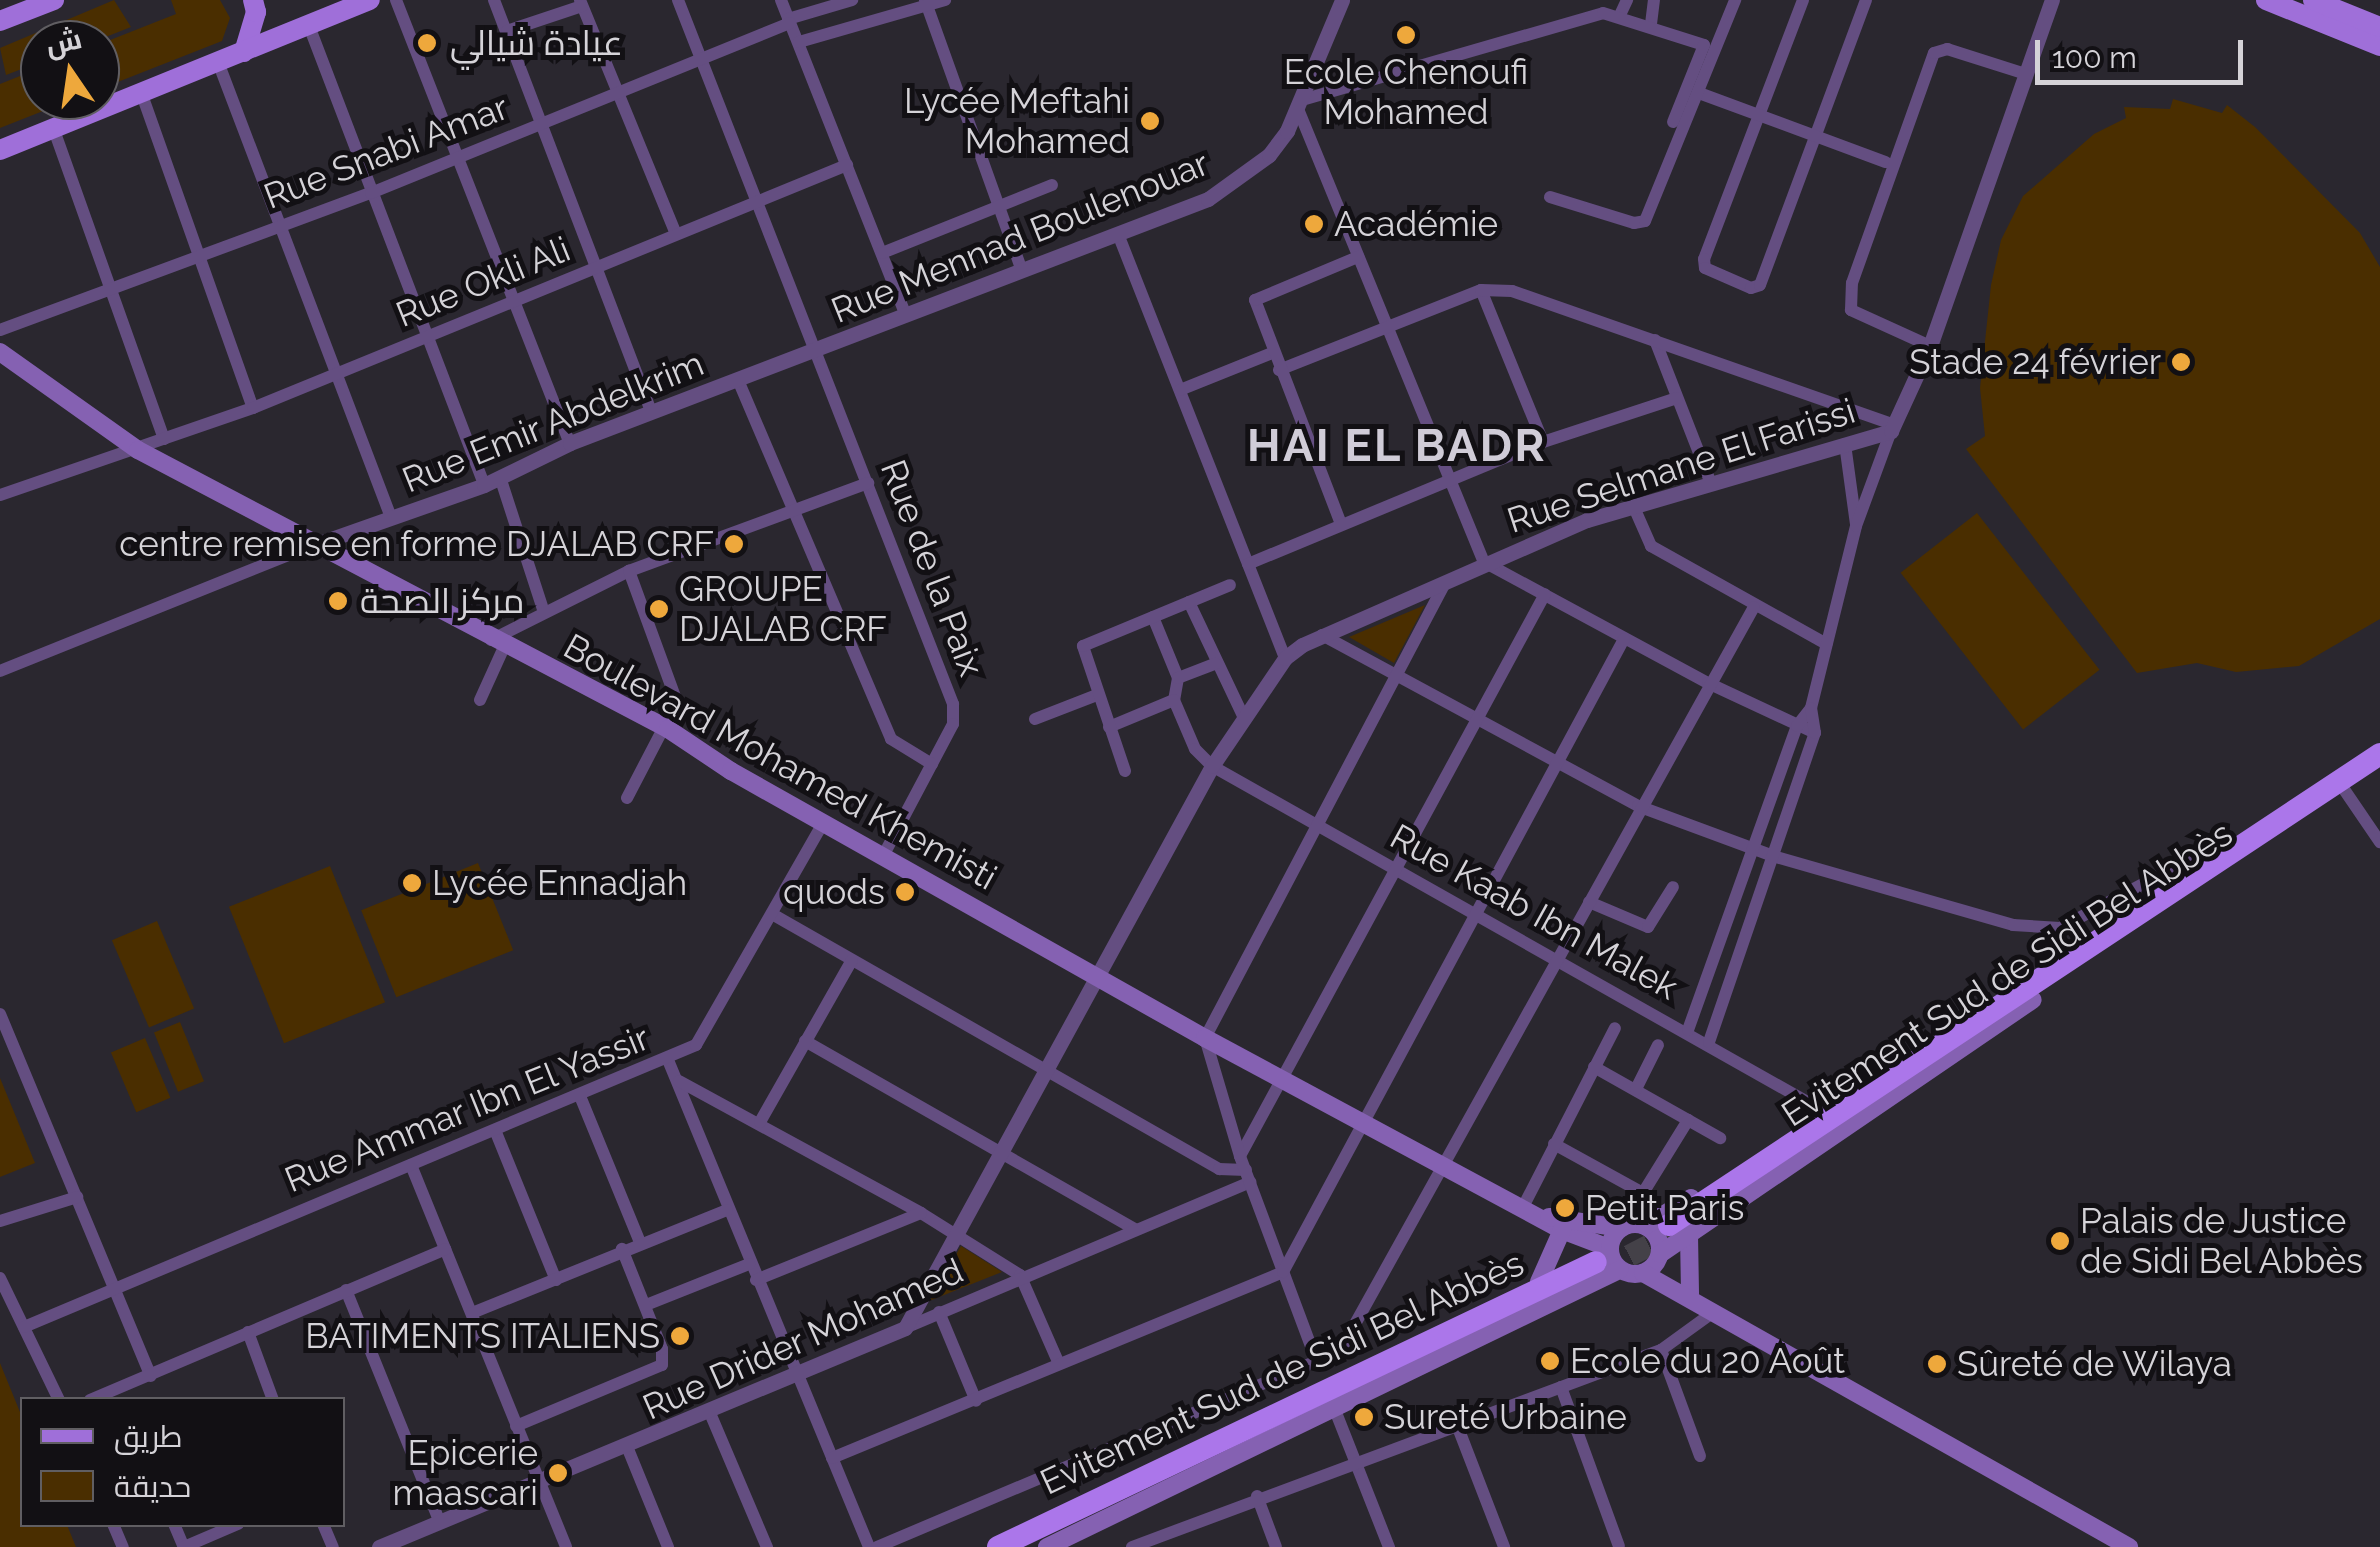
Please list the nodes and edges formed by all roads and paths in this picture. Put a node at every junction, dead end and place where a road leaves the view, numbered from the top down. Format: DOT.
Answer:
graph roads {
  1 [pos="54,0"];
  2 [pos="370,0"];
  3 [pos="396,0"];
  4 [pos="494,0"];
  5 [pos="678,0"];
  6 [pos="781,0"];
  7 [pos="852,0"];
  8 [pos="945,0"];
  9 [pos="1342,0"];
  10 [pos="1654,0"];
  11 [pos="1734,0"];
  12 [pos="1803,0"];
  13 [pos="1866,0"];
  14 [pos="2052,0"];
  15 [pos="2266,0"];
  16 [pos="2313,0"];
  17 [pos="581,3"];
  18 [pos="925,3"];
  19 [pos="1628,5"];
  20 [pos="254,6"];
  21 [pos="0,21"];
  22 [pos="789,21"];
  23 [pos="1651,24"];
  24 [pos="309,26"];
  25 [pos="2380,26"];
  26 [pos="507,31"];
  27 [pos="287,36"];
  28 [pos="799,42"];
  29 [pos="2380,46"];
  30 [pos="244,52"];
  31 [pos="701,55"];
  32 [pos="218,62"];
  33 [pos="2026,74"];
  34 [pos="141,92"];
  35 [pos="616,92"];
  36 [pos="1700,93"];
  37 [pos="1300,104"];
  38 [pos="1760,114"];
  39 [pos="1673,122"];
  40 [pos="545,123"];
  41 [pos="54,130"];
  42 [pos="1818,135"];
  43 [pos="0,150"];
  44 [pos="454,157"];
  45 [pos="1886,162"];
  46 [pos="847,165"];
  47 [pos="1052,184"];
  48 [pos="371,192"];
  49 [pos="1550,197"];
  50 [pos="758,200"];
  51 [pos="997,207"];
  52 [pos="282,223"];
  53 [pos="675,232"];
  54 [pos="1118,234"];
  55 [pos="882,253"];
  56 [pos="202,256"];
  57 [pos="1358,257"];
  58 [pos="599,268"];
  59 [pos="1022,271"];
  60 [pos="111,286"];
  61 [pos="1481,290"];
  62 [pos="512,304"];
  63 [pos="906,314"];
  64 [pos="1386,328"];
  65 [pos="0,330"];
  66 [pos="428,334"];
  67 [pos="1655,340"];
  68 [pos="1930,346"];
  69 [pos="814,351"];
  70 [pos="0,352"];
  71 [pos="1272,353"];
  72 [pos="1278,370"];
  73 [pos="339,373"];
  74 [pos="738,380"];
  75 [pos="1180,390"];
  76 [pos="1677,398"];
  77 [pos="253,408"];
  78 [pos="652,412"];
  79 [pos="1893,428"];
  80 [pos="164,439"];
  81 [pos="1542,442"];
  82 [pos="570,443"];
  83 [pos="1845,444"];
  84 [pos="138,450"];
  85 [pos="500,477"];
  86 [pos="1448,480"];
  87 [pos="1710,480"];
  88 [pos="868,482"];
  89 [pos="484,485"];
  90 [pos="0,495"];
  91 [pos="1632,505"];
  92 [pos="796,510"];
  93 [pos="392,519"];
  94 [pos="1341,524"];
  95 [pos="1856,526"];
  96 [pos="314,545"];
  97 [pos="1484,562"];
  98 [pos="1248,564"];
  99 [pos="629,571"];
  100 [pos="1445,583"];
  101 [pos="1230,584"];
  102 [pos="1545,594"];
  103 [pos="1190,602"];
  104 [pos="1754,607"];
  105 [pos="543,609"];
  106 [pos="1153,617"];
  107 [pos="1322,635"];
  108 [pos="1624,639"];
  109 [pos="498,643"];
  110 [pos="1826,644"];
  111 [pos="1285,658"];
  112 [pos="1215,664"];
  113 [pos="0,671"];
  114 [pos="1398,676"];
  115 [pos="1178,678"];
  116 [pos="1708,683"];
  117 [pos="1097,696"];
  118 [pos="480,700"];
  119 [pos="1174,700"];
  120 [pos="1811,708"];
  121 [pos="1244,718"];
  122 [pos="1035,719"];
  123 [pos="1477,721"];
  124 [pos="1797,726"];
  125 [pos="1108,727"];
  126 [pos="668,729"];
  127 [pos="1815,732"];
  128 [pos="2380,754"];
  129 [pos="932,764"];
  130 [pos="1556,765"];
  131 [pos="1212,766"];
  132 [pos="1125,771"];
  133 [pos="2380,773"];
  134 [pos="2344,788"];
  135 [pos="627,798"];
  136 [pos="1638,806"];
  137 [pos="822,823"];
  138 [pos="1317,826"];
  139 [pos="2380,842"];
  140 [pos="2257,843"];
  141 [pos="1755,850"];
  142 [pos="882,856"];
  143 [pos="1776,857"];
  144 [pos="1395,870"];
  145 [pos="1672,886"];
  146 [pos="1589,902"];
  147 [pos="772,914"];
  148 [pos="1476,917"];
  149 [pos="852,960"];
  150 [pos="1557,964"];
  151 [pos="1096,977"];
  152 [pos="2027,995"];
  153 [pos="0,1014"];
  154 [pos="1615,1028"];
  155 [pos="1688,1030"];
  156 [pos="1204,1038"];
  157 [pos="804,1041"];
  158 [pos="1709,1042"];
  159 [pos="1658,1044"];
  160 [pos="668,1060"];
  161 [pos="1594,1067"];
  162 [pos="1047,1070"];
  163 [pos="1284,1078"];
  164 [pos="679,1081"];
  165 [pos="1636,1089"];
  166 [pos="580,1096"];
  167 [pos="1824,1112"];
  168 [pos="1688,1120"];
  169 [pos="760,1122"];
  170 [pos="1364,1123"];
  171 [pos="494,1130"];
  172 [pos="1720,1138"];
  173 [pos="1554,1144"];
  174 [pos="1003,1151"];
  175 [pos="1240,1156"];
  176 [pos="411,1165"];
  177 [pos="1444,1167"];
  178 [pos="1248,1176"];
  179 [pos="77,1197"];
  180 [pos="727,1210"];
  181 [pos="1531,1211"];
  182 [pos="921,1213"];
  183 [pos="0,1221"];
  184 [pos="1645,1226"];
  185 [pos="1621,1228"];
  186 [pos="1135,1229"];
  187 [pos="1562,1230"];
  188 [pos="1677,1231"];
  189 [pos="954,1232"];
  190 [pos="640,1242"];
  191 [pos="622,1249"];
  192 [pos="445,1250"];
  193 [pos="1659,1256"];
  194 [pos="1607,1260"];
  195 [pos="749,1264"];
  196 [pos="1283,1272"];
  197 [pos="1643,1273"];
  198 [pos="1020,1276"];
  199 [pos="0,1278"];
  200 [pos="556,1280"];
  201 [pos="756,1280"];
  202 [pos="1540,1282"];
  203 [pos="113,1286"];
  204 [pos="346,1290"];
  205 [pos="1692,1298"];
  206 [pos="646,1305"];
  207 [pos="940,1312"];
  208 [pos="472,1313"];
  209 [pos="1706,1320"];
  210 [pos="24,1327"];
  211 [pos="904,1328"];
  212 [pos="248,1332"];
  213 [pos="1661,1350"];
  214 [pos="1058,1364"];
  215 [pos="1318,1365"];
  216 [pos="150,1376"];
  217 [pos="798,1378"];
  218 [pos="1561,1387"];
  219 [pos="118,1394"];
  220 [pos="58,1397"];
  221 [pos="272,1397"];
  222 [pos="976,1401"];
  223 [pos="1333,1405"];
  224 [pos="710,1413"];
  225 [pos="1457,1425"];
  226 [pos="516,1426"];
  227 [pos="628,1448"];
  228 [pos="1700,1456"];
  229 [pos="832,1458"];
  230 [pos="1356,1462"];
  231 [pos="538,1484"];
  232 [pos="1257,1496"];
  233 [pos="440,1523"];
  234 [pos="231,1527"];
  235 [pos="1618,1546"];
  236 [pos="184,1547"];
  237 [pos="379,1547"];
  238 [pos="566,1547"];
  239 [pos="668,1547"];
  240 [pos="767,1547"];
  241 [pos="868,1547"];
  242 [pos="877,1547"];
  243 [pos="982,1547"];
  244 [pos="998,1547"];
  245 [pos="1027,1547"];
  246 [pos="1048,1547"];
  247 [pos="1132,1547"];
  248 [pos="1276,1547"];
  249 [pos="1390,1547"];
  250 [pos="1504,1547"];
  251 [pos="2129,1547"];
  1 -- 21 [label="main road"];
  2 -- 24 [label="main road"];
  3 -- 44 [label="street"];
  4 -- 26 [label="street"];
  5 -- 31 [label="street, Rue de la Paix"];
  6 -- 22 [label="street"];
  7 -- 22 [label="street, Rue Snabi Amar"];
  8 -- 18 [label="street"];
  9 -- 37 [label="street, Rue Mennad Boulenouar"];
  10 -- 23 [label="street"];
  11 -- 36 [label="street"];
  12 -- 38 [label="street"];
  13 -- 42 [label="street"];
  14 -- 33 [label="street"];
  15 -- 29 [label="main road"];
  16 -- 25 [label="main road"];
  17 -- 26 [label="street"];
  17 -- 35 [label="street"];
  18 -- 28 [label="street"];
  18 -- 51 [label="street"];
  19 -- 23 [label="street"];
  19 -- 37 [label="street"];
  20 -- 27 [label="main road"];
  20 -- 30 [label="main road"];
  22 -- 28 [label="street"];
  22 -- 31 [label="street, Rue Snabi Amar"];
  23 -- 39 [label="street"];
  24 -- 27 [label="main road"];
  24 -- 48 [label="street"];
  26 -- 40 [label="street"];
  27 -- 30 [label="main road"];
  28 -- 46 [label="street"];
  30 -- 32 [label="main road"];
  31 -- 35 [label="street, Rue Snabi Amar"];
  31 -- 50 [label="street, Rue de la Paix"];
  32 -- 34 [label="main road"];
  32 -- 52 [label="street"];
  33 -- 68 [label="street"];
  33 -- 68 [label="street"];
  34 -- 41 [label="main road"];
  34 -- 56 [label="street"];
  35 -- 40 [label="street, Rue Snabi Amar"];
  35 -- 53 [label="street"];
  36 -- 38 [label="street"];
  36 -- 49 [label="street"];
  37 -- 54 [label="street, Rue Mennad Boulenouar"];
  37 -- 57 [label="street"];
  38 -- 42 [label="street"];
  38 -- 42 [label="street"];
  40 -- 44 [label="street, Rue Snabi Amar"];
  40 -- 58 [label="street"];
  41 -- 43 [label="main road"];
  41 -- 60 [label="street"];
  42 -- 45 [label="street"];
  44 -- 48 [label="street, Rue Snabi Amar"];
  44 -- 62 [label="street"];
  46 -- 50 [label="street, Rue Okli Ali"];
  46 -- 55 [label="street"];
  47 -- 51 [label="street"];
  48 -- 52 [label="street, Rue Snabi Amar"];
  48 -- 66 [label="street"];
  50 -- 53 [label="street, Rue Okli Ali"];
  50 -- 69 [label="street, Rue de la Paix"];
  51 -- 55 [label="street"];
  51 -- 59 [label="street"];
  52 -- 56 [label="street, Rue Snabi Amar"];
  52 -- 73 [label="street"];
  53 -- 58 [label="street, Rue Okli Ali"];
  54 -- 59 [label="street, Rue Mennad Boulenouar"];
  54 -- 75 [label="street"];
  55 -- 63 [label="street"];
  56 -- 60 [label="street, Rue Snabi Amar"];
  56 -- 77 [label="street"];
  57 -- 64 [label="street"];
  57 -- 71 [label="street"];
  58 -- 62 [label="street, Rue Okli Ali"];
  58 -- 78 [label="street"];
  59 -- 63 [label="street, Rue Mennad Boulenouar"];
  60 -- 65 [label="street, Rue Snabi Amar"];
  60 -- 80 [label="street"];
  61 -- 64 [label="street"];
  61 -- 67 [label="street"];
  61 -- 81 [label="street"];
  62 -- 66 [label="street, Rue Okli Ali"];
  62 -- 82 [label="street"];
  63 -- 69 [label="street, Rue Mennad Boulenouar"];
  64 -- 72 [label="street"];
  64 -- 86 [label="street"];
  66 -- 73 [label="street, Rue Okli Ali"];
  66 -- 89 [label="street"];
  67 -- 76 [label="street"];
  67 -- 79 [label="street"];
  68 -- 79 [label="street"];
  69 -- 74 [label="street, Rue Emir Abdelkrim"];
  69 -- 88 [label="street, Rue de la Paix"];
  70 -- 84 [label="main road, Boulevard Mohamed Khemisti"];
  71 -- 72 [label="street"];
  71 -- 75 [label="street"];
  72 -- 94 [label="street"];
  73 -- 77 [label="street, Rue Okli Ali"];
  73 -- 93 [label="street"];
  74 -- 78 [label="street, Rue Emir Abdelkrim"];
  74 -- 92 [label="street"];
  75 -- 98 [label="street"];
  76 -- 81 [label="street"];
  76 -- 87 [label="street"];
  77 -- 80 [label="street, Rue Okli Ali"];
  78 -- 82 [label="street, Rue Emir Abdelkrim"];
  79 -- 83 [label="street, Rue Selmane El Farissi"];
  79 -- 95 [label="street"];
  80 -- 84 [label="street, Rue Okli Ali"];
  81 -- 86 [label="street"];
  82 -- 85 [label="street, Rue Emir Abdelkrim"];
  83 -- 87 [label="street, Rue Selmane El Farissi"];
  83 -- 95 [label="street"];
  84 -- 90 [label="street, Rue Okli Ali"];
  84 -- 96 [label="main road, Boulevard Mohamed Khemisti"];
  85 -- 89 [label="street, Rue Emir Abdelkrim"];
  85 -- 105 [label="street"];
  86 -- 94 [label="street"];
  86 -- 97 [label="street"];
  87 -- 91 [label="street, Rue Selmane El Farissi"];
  88 -- 92 [label="street"];
  88 -- 129 [label="street, Rue de la Paix"];
  89 -- 93 [label="street, Rue Emir Abdelkrim"];
  91 -- 97 [label="street, Rue Selmane El Farissi"];
  91 -- 104 [label="street"];
  92 -- 99 [label="street"];
  92 -- 129 [label="street"];
  93 -- 96 [label="street, Rue Emir Abdelkrim"];
  94 -- 98 [label="street"];
  95 -- 110 [label="street"];
  96 -- 109 [label="main road, Boulevard Mohamed Khemisti"];
  96 -- 113 [label="street"];
  97 -- 100 [label="street, Rue Selmane El Farissi"];
  97 -- 102 [label="street"];
  98 -- 111 [label="street"];
  99 -- 105 [label="street"];
  99 -- 126 [label="street"];
  100 -- 107 [label="street, Rue Selmane El Farissi"];
  100 -- 114 [label="street"];
  101 -- 103 [label="street"];
  102 -- 108 [label="street"];
  102 -- 123 [label="street"];
  103 -- 106 [label="street"];
  103 -- 112 [label="street"];
  104 -- 110 [label="street"];
  104 -- 116 [label="street"];
  105 -- 109 [label="street"];
  106 -- 115 [label="street"];
  106 -- 117 [label="street"];
  107 -- 111 [label="street, Rue Selmane El Farissi"];
  107 -- 114 [label="street"];
  108 -- 116 [label="street"];
  108 -- 130 [label="street"];
  109 -- 118 [label="street"];
  109 -- 126 [label="main road, Boulevard Mohamed Khemisti"];
  110 -- 120 [label="street"];
  111 -- 121 [label="street, Rue Selmane El Farissi"];
  112 -- 115 [label="street"];
  112 -- 121 [label="street"];
  114 -- 123 [label="street"];
  114 -- 138 [label="street"];
  115 -- 119 [label="street"];
  116 -- 124 [label="street"];
  116 -- 136 [label="street"];
  117 -- 122 [label="street"];
  117 -- 125 [label="street"];
  119 -- 125 [label="street"];
  119 -- 131 [label="street"];
  120 -- 124 [label="street"];
  120 -- 127 [label="street"];
  121 -- 131 [label="street, Rue Selmane El Farissi"];
  123 -- 130 [label="street"];
  123 -- 144 [label="street"];
  124 -- 127 [label="street"];
  124 -- 141 [label="street"];
  125 -- 132 [label="street"];
  126 -- 135 [label="street"];
  126 -- 137 [label="main road, Boulevard Mohamed Khemisti"];
  127 -- 143 [label="street"];
  128 -- 134 [label="highway, Evitement Sud de Sidi Bel Abbès"];
  129 -- 142 [label="street, Rue de la Paix"];
  130 -- 136 [label="street"];
  130 -- 148 [label="street"];
  131 -- 138 [label="street, Rue Kaab Ibn Malek"];
  131 -- 151 [label="street, Rue Selmane El Farissi"];
  133 -- 134 [label="highway, Evitement Sud de Sidi Bel Abbès"];
  134 -- 139 [label="street"];
  134 -- 140 [label="highway, Evitement Sud de Sidi Bel Abbès"];
  136 -- 141 [label="street"];
  136 -- 146 [label="street"];
  137 -- 142 [label="main road, Boulevard Mohamed Khemisti"];
  137 -- 147 [label="street, Rue Ammar Ibn El Yassir"];
  138 -- 144 [label="street, Rue Kaab Ibn Malek"];
  138 -- 156 [label="street"];
  140 -- 143 [label="street"];
  140 -- 152 [label="highway, Evitement Sud de Sidi Bel Abbès"];
  141 -- 143 [label="street"];
  141 -- 155 [label="street"];
  142 -- 151 [label="main road, Boulevard Mohamed Khemisti"];
  143 -- 158 [label="street"];
  144 -- 148 [label="street, Rue Kaab Ibn Malek"];
  144 -- 163 [label="street"];
  145 -- 146 [label="street"];
  146 -- 150 [label="street"];
  147 -- 149 [label="street"];
  147 -- 160 [label="street, Rue Ammar Ibn El Yassir"];
  148 -- 150 [label="street, Rue Kaab Ibn Malek"];
  148 -- 170 [label="street"];
  149 -- 157 [label="street"];
  149 -- 162 [label="street"];
  150 -- 155 [label="street, Rue Kaab Ibn Malek"];
  150 -- 177 [label="street"];
  151 -- 156 [label="main road, Boulevard Mohamed Khemisti"];
  151 -- 162 [label="street, Rue Selmane El Farissi"];
  152 -- 167 [label="main road"];
  152 -- 188 [label="highway, Evitement Sud de Sidi Bel Abbès"];
  153 -- 179 [label="street"];
  154 -- 161 [label="street"];
  155 -- 158 [label="street, Rue Kaab Ibn Malek"];
  156 -- 163 [label="main road, Boulevard Mohamed Khemisti"];
  156 -- 175 [label="street"];
  157 -- 169 [label="street"];
  157 -- 174 [label="street"];
  158 -- 167 [label="street, Rue Kaab Ibn Malek"];
  159 -- 165 [label="street"];
  160 -- 164 [label="street"];
  160 -- 166 [label="street, Rue Ammar Ibn El Yassir"];
  161 -- 165 [label="street"];
  161 -- 173 [label="street"];
  162 -- 174 [label="street, Rue Selmane El Farissi"];
  162 -- 178 [label="street"];
  163 -- 170 [label="main road, Boulevard Mohamed Khemisti"];
  163 -- 175 [label="street"];
  164 -- 169 [label="street"];
  164 -- 180 [label="street"];
  165 -- 168 [label="street"];
  166 -- 171 [label="street, Rue Ammar Ibn El Yassir"];
  166 -- 190 [label="street"];
  167 -- 184 [label="main road"];
  168 -- 172 [label="street"];
  168 -- 173 [label="street"];
  169 -- 182 [label="street"];
  170 -- 177 [label="main road, Boulevard Mohamed Khemisti"];
  170 -- 196 [label="street"];
  171 -- 176 [label="street, Rue Ammar Ibn El Yassir"];
  171 -- 200 [label="street"];
  173 -- 181 [label="street"];
  174 -- 186 [label="street"];
  174 -- 189 [label="street, Rue Selmane El Farissi"];
  175 -- 178 [label="street"];
  176 -- 192 [label="street"];
  176 -- 203 [label="street, Rue Ammar Ibn El Yassir"];
  177 -- 181 [label="main road, Boulevard Mohamed Khemisti"];
  177 -- 215 [label="street"];
  178 -- 186 [label="street, Rue Drider Mohamed"];
  178 -- 196 [label="street"];
  179 -- 183 [label="street"];
  179 -- 203 [label="street"];
  180 -- 190 [label="street"];
  180 -- 195 [label="street"];
  181 -- 185 [label="main road"];
  181 -- 187 [label="main road"];
  182 -- 189 [label="street"];
  182 -- 201 [label="street"];
  184 -- 185 [label="main road"];
  184 -- 193 [label="main road"];
  185 -- 194 [label="main road"];
  186 -- 198 [label="street, Rue Drider Mohamed"];
  187 -- 194 [label="main road"];
  187 -- 202 [label="main road"];
  188 -- 193 [label="main road"];
  188 -- 205 [label="main road"];
  189 -- 198 [label="street"];
  189 -- 211 [label="street, Rue Selmane El Farissi"];
  190 -- 191 [label="street"];
  191 -- 200 [label="street"];
  191 -- 206 [label="street"];
  192 -- 204 [label="street"];
  192 -- 208 [label="street"];
  193 -- 197 [label="main road"];
  193 -- 205 [label="main road"];
  194 -- 197 [label="main road"];
  194 -- 202 [label="main road"];
  194 -- 223 [label="main road"];
  194 -- 244 [label="highway, Evitement Sud de Sidi Bel Abbès"];
  194 -- 245 [label="highway"];
  195 -- 201 [label="street"];
  195 -- 206 [label="street"];
  196 -- 214 [label="street"];
  196 -- 215 [label="street"];
  197 -- 205 [label="main road"];
  198 -- 207 [label="street, Rue Drider Mohamed"];
  198 -- 214 [label="street"];
  199 -- 210 [label="street"];
  200 -- 208 [label="street"];
  201 -- 217 [label="street"];
  202 -- 243 [label="main road"];
  203 -- 210 [label="street, Rue Ammar Ibn El Yassir"];
  203 -- 216 [label="street"];
  204 -- 212 [label="street"];
  204 -- 233 [label="street"];
  205 -- 209 [label="main road"];
  206 -- 226 [label="street"];
  207 -- 211 [label="street, Rue Drider Mohamed"];
  207 -- 222 [label="street"];
  208 -- 226 [label="street"];
  209 -- 213 [label="street"];
  209 -- 251 [label="main road"];
  210 -- 220 [label="street"];
  211 -- 217 [label="street, Rue Drider Mohamed"];
  212 -- 216 [label="street"];
  212 -- 221 [label="street"];
  213 -- 218 [label="street"];
  213 -- 228 [label="street"];
  214 -- 222 [label="street"];
  215 -- 242 [label="street"];
  216 -- 219 [label="street"];
  217 -- 224 [label="street, Rue Drider Mohamed"];
  217 -- 229 [label="street"];
  218 -- 225 [label="street"];
  218 -- 235 [label="street"];
  222 -- 229 [label="street"];
  223 -- 230 [label="street"];
  223 -- 246 [label="main road"];
  224 -- 227 [label="street, Rue Drider Mohamed"];
  224 -- 240 [label="street"];
  225 -- 230 [label="street"];
  225 -- 250 [label="street"];
  226 -- 231 [label="street"];
  227 -- 231 [label="street, Rue Drider Mohamed"];
  227 -- 239 [label="street"];
  229 -- 241 [label="street"];
  230 -- 232 [label="street"];
  230 -- 249 [label="street"];
  231 -- 233 [label="street, Rue Drider Mohamed"];
  231 -- 238 [label="street"];
  232 -- 247 [label="street"];
  232 -- 248 [label="street"];
  233 -- 237 [label="street, Rue Drider Mohamed"];
  234 -- 236 [label="street"];
}
